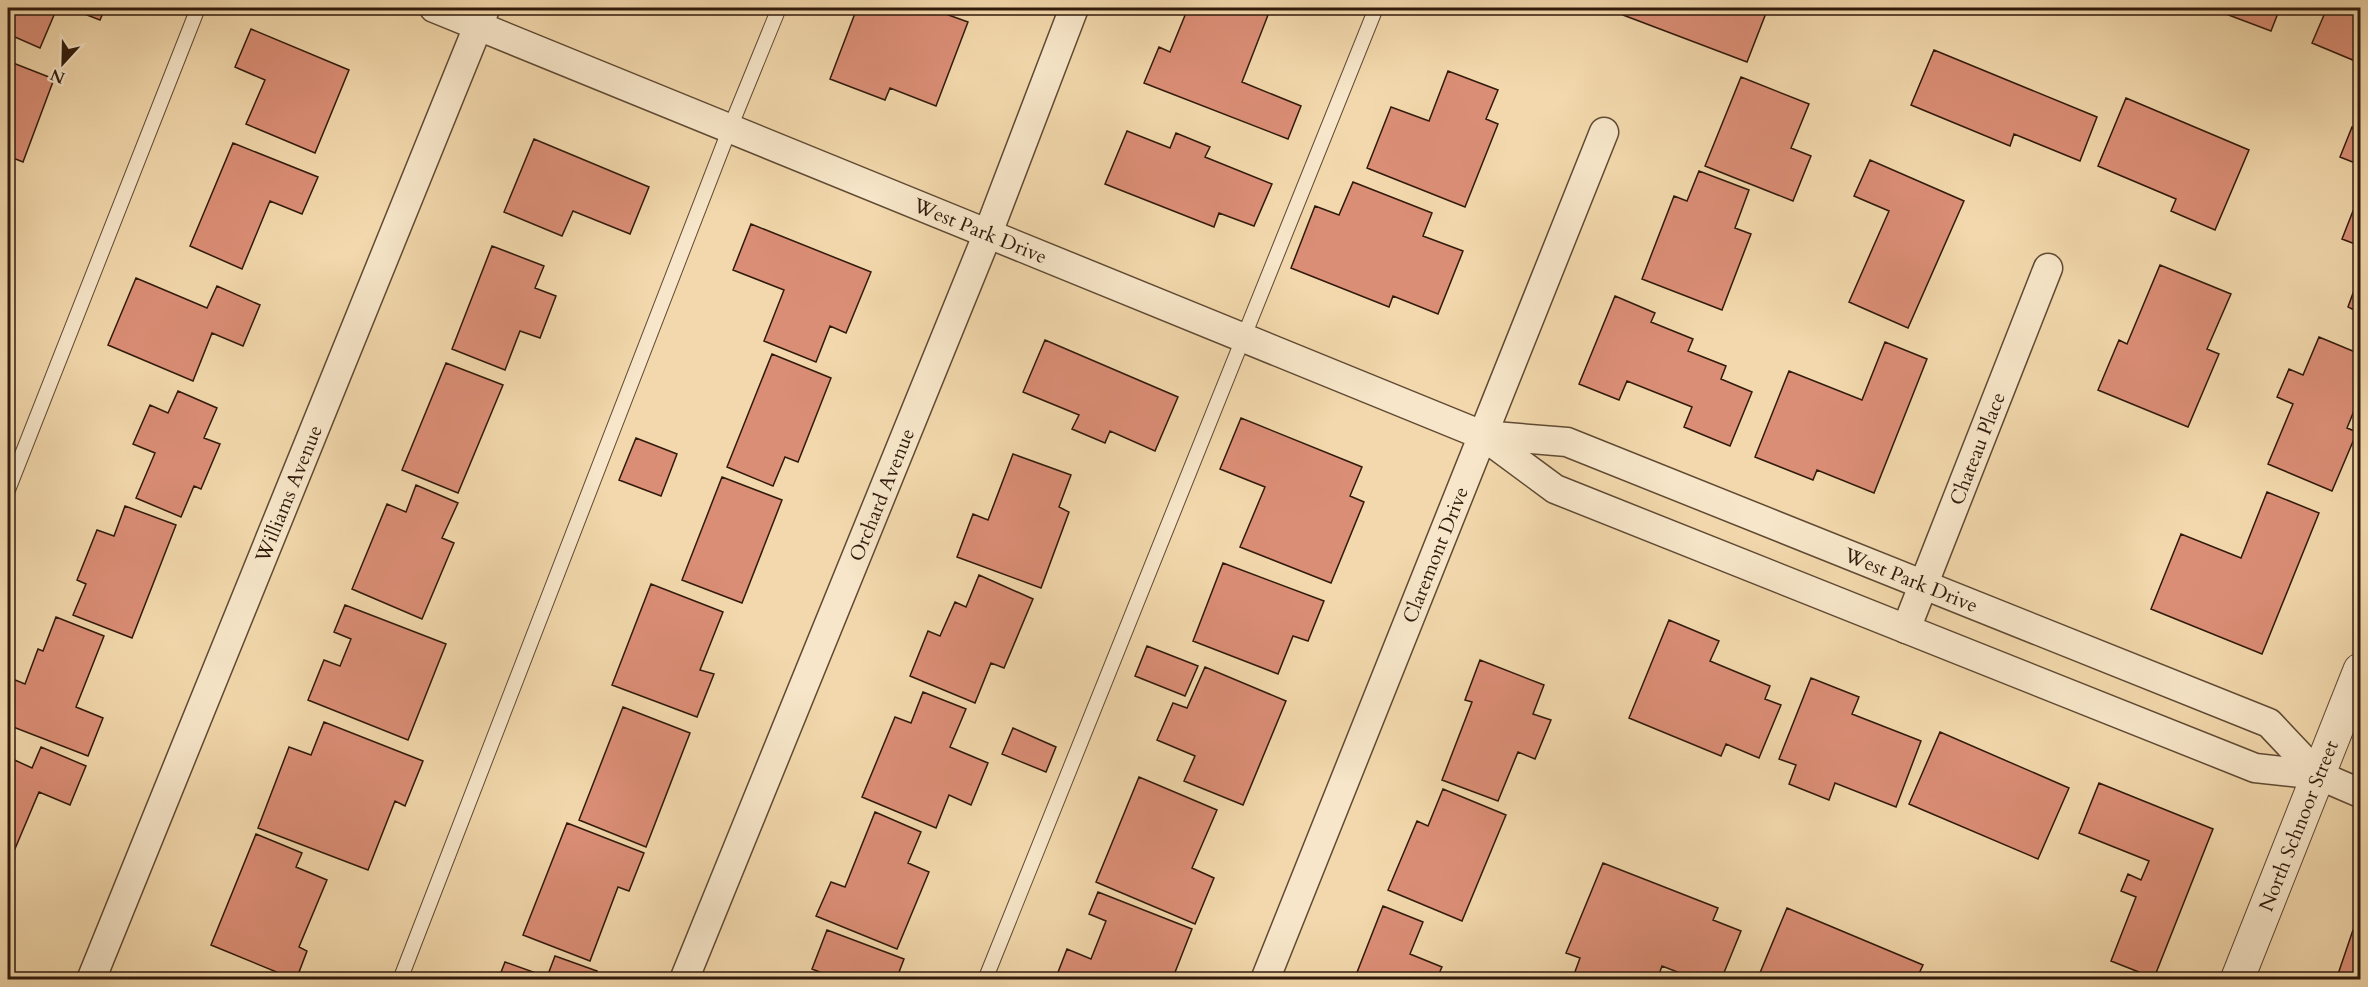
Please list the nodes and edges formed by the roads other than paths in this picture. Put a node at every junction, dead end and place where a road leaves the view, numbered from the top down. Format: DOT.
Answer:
graph roads {
  1 [pos="198,8"];
  2 [pos="434,8"];
  3 [pos="779,8"];
  4 [pos="1074,8"];
  5 [pos="1376,8"];
  6 [pos="482,16"];
  7 [pos="730,128"];
  8 [pos="1604,132"];
  9 [pos="988,233"];
  10 [pos="2048,268"];
  11 [pos="1243,338"];
  12 [pos="1482,435"];
  13 [pos="8,490"];
  14 [pos="1924,585"];
  15 [pos="1906,629"];
  16 [pos="2361,670"];
  17 [pos="2319,775"];
  18 [pos="2361,793"];
  19 [pos="91,980"];
  20 [pos="400,980"];
  21 [pos="684,980"];
  22 [pos="986,980"];
  23 [pos="1265,980"];
  24 [pos="2237,980"];
  1 -- 13 [label="lane"];
  2 -- 6 [label="street, West Park Drive"];
  3 -- 7 [label="lane"];
  4 -- 9 [label="street, Orchard Avenue"];
  5 -- 11 [label="lane"];
  6 -- 7 [label="street, West Park Drive"];
  6 -- 19 [label="street, Williams Avenue"];
  7 -- 9 [label="street, West Park Drive"];
  7 -- 20 [label="lane"];
  8 -- 12 [label="street, Claremont Drive"];
  9 -- 11 [label="street, West Park Drive"];
  9 -- 21 [label="street, Orchard Avenue"];
  10 -- 14 [label="street, Chateau Place"];
  11 -- 12 [label="street, West Park Drive"];
  11 -- 22 [label="lane"];
  12 -- 14 [label="street, West Park Drive"];
  12 -- 15 [label="street, West Park Drive"];
  12 -- 23 [label="street, Claremont Drive"];
  14 -- 15 [label="street, Chateau Place"];
  14 -- 17 [label="street, West Park Drive"];
  15 -- 17 [label="street, West Park Drive"];
  16 -- 17 [label="street, North Schnoor Street"];
  17 -- 18 [label="street, West Park Drive"];
  17 -- 24 [label="street, North Schnoor Street"];
}
